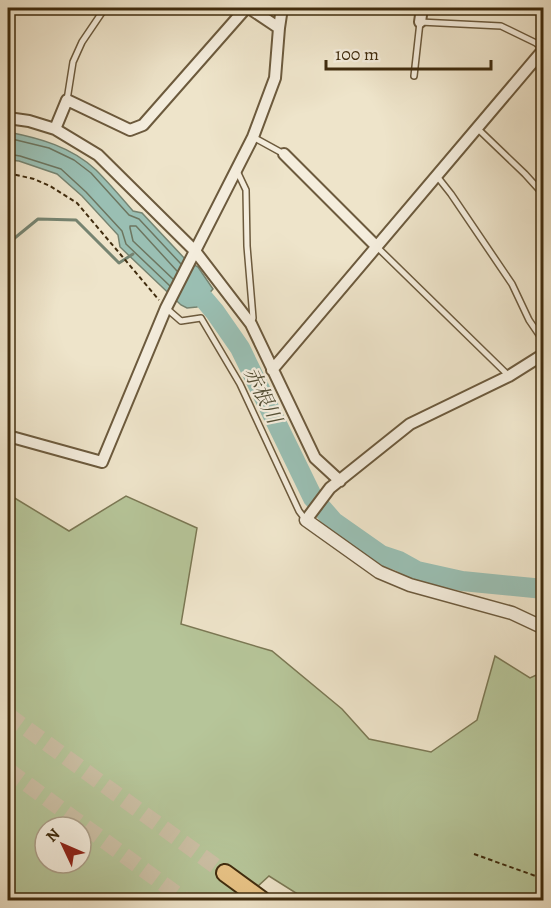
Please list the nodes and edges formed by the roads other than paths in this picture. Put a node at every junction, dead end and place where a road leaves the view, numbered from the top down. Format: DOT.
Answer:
graph roads {
  1 [pos="105,8"];
  2 [pos="247,8"];
  3 [pos="282,8"];
  4 [pos="422,8"];
  5 [pos="420,22"];
  6 [pos="279,28"];
  7 [pos="543,49"];
  8 [pos="414,76"];
  9 [pos="67,100"];
  10 [pos="8,118"];
  11 [pos="477,128"];
  12 [pos="55,129"];
  13 [pos="253,136"];
  14 [pos="284,154"];
  15 [pos="236,169"];
  16 [pos="436,175"];
  17 [pos="543,195"];
  18 [pos="376,246"];
  19 [pos="193,255"];
  20 [pos="168,305"];
  21 [pos="251,324"];
  22 [pos="543,342"];
  23 [pos="543,354"];
  24 [pos="272,370"];
  25 [pos="509,376"];
  26 [pos="8,436"];
  27 [pos="340,481"];
  28 [pos="308,517"];
  29 [pos="543,628"];
  30 [pos="225,873"];
  31 [pos="262,900"];
  1 -- 9 [label="lane"];
  2 -- 6 [label="street"];
  2 -- 9 [label="street"];
  3 -- 6 [label="street"];
  4 -- 5 [label="street"];
  5 -- 7 [label="lane"];
  5 -- 8 [label="lane"];
  6 -- 13 [label="street"];
  7 -- 11 [label="street"];
  9 -- 12 [label="street"];
  10 -- 12 [label="street"];
  11 -- 16 [label="street"];
  11 -- 17 [label="lane"];
  12 -- 19 [label="street"];
  13 -- 14 [label="lane"];
  13 -- 15 [label="street"];
  14 -- 18 [label="street"];
  15 -- 19 [label="street"];
  15 -- 21 [label="lane"];
  16 -- 18 [label="street"];
  16 -- 22 [label="lane"];
  18 -- 24 [label="street"];
  18 -- 25 [label="lane"];
  19 -- 20 [label="street"];
  19 -- 21 [label="street"];
  20 -- 26 [label="street"];
  20 -- 28 [label="lane"];
  21 -- 24 [label="street"];
  23 -- 25 [label="street"];
  24 -- 27 [label="street"];
  25 -- 27 [label="street"];
  27 -- 28 [label="street"];
  28 -- 29 [label="street"];
  30 -- 31 [label="highway"];
}
